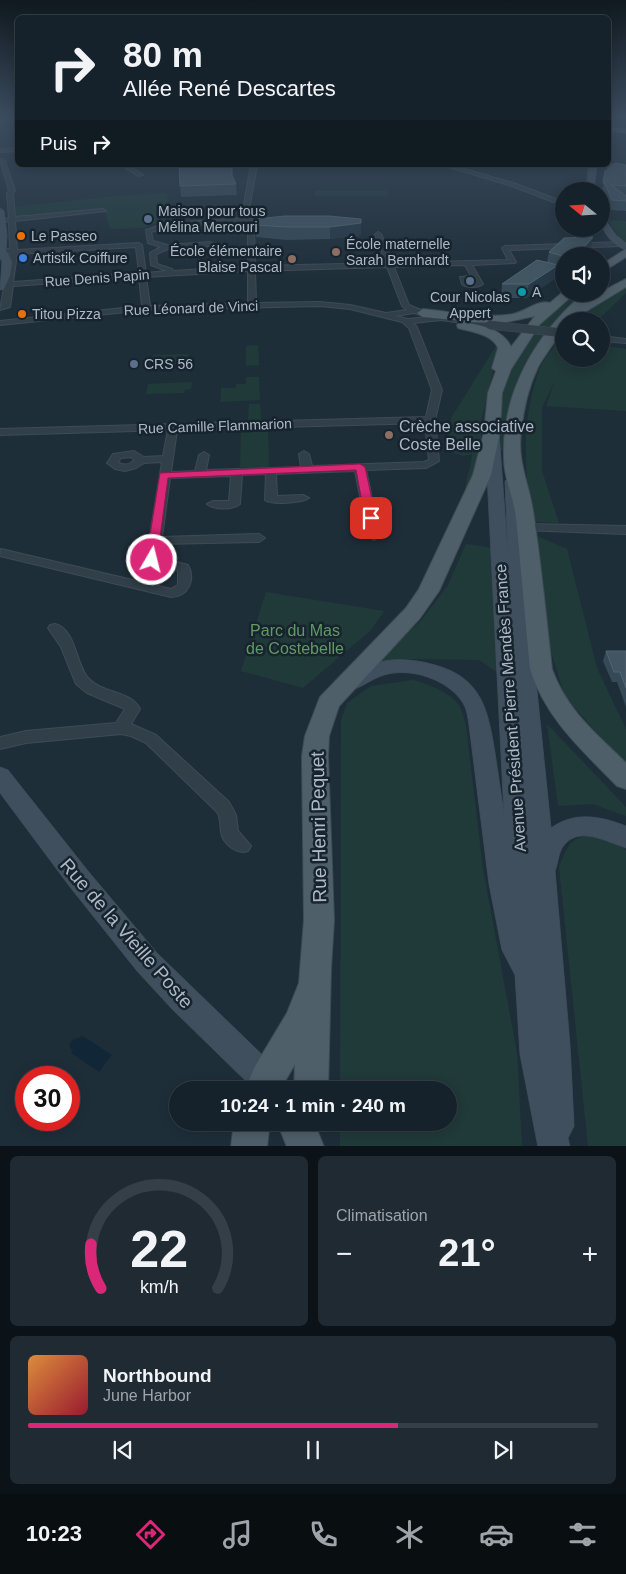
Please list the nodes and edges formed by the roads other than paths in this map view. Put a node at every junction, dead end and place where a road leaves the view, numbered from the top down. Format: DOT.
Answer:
graph roads {
  1 [pos="5,171"];
  2 [pos="134,171"];
  3 [pos="253,171"];
  4 [pos="468,171"];
  5 [pos="140,175"];
  6 [pos="12,191"];
  7 [pos="2,194"];
  8 [pos="555,201"];
  9 [pos="12,206"];
  10 [pos="0,209"];
  11 [pos="103,211"];
  12 [pos="13,220"];
  13 [pos="1,221"];
  14 [pos="251,223"];
  15 [pos="610,233"];
  16 [pos="378,234"];
  17 [pos="168,246"];
  18 [pos="622,250"];
  19 [pos="2,252"];
  20 [pos="14,252"];
  21 [pos="252,254"];
  22 [pos="610,261"];
  23 [pos="467,263"];
  24 [pos="221,264"];
  25 [pos="390,265"];
  26 [pos="252,268"];
  27 [pos="143,275"];
  28 [pos="475,278"];
  29 [pos="622,278"];
  30 [pos="610,282"];
  31 [pos="5,286"];
  32 [pos="555,298"];
  33 [pos="558,302"];
  34 [pos="583,302"];
  35 [pos="252,305"];
  36 [pos="0,308"];
  37 [pos="146,308"];
  38 [pos="575,312"];
  39 [pos="578,312"];
  40 [pos="402,314"];
  41 [pos="420,318"];
  42 [pos="444,319"];
  43 [pos="0,323"];
  44 [pos="555,326"];
  45 [pos="555,333"];
  46 [pos="610,339"];
  47 [pos="626,341"];
  48 [pos="498,384"];
  49 [pos="430,420"];
  50 [pos="173,427"];
  51 [pos="0,432"];
  52 [pos="492,432"];
  53 [pos="304,454"];
  54 [pos="204,455"];
  55 [pos="139,460"];
  56 [pos="166,460"];
  57 [pos="512,461"];
  58 [pos="360,467"];
  59 [pos="307,470"];
  60 [pos="271,471"];
  61 [pos="237,472"];
  62 [pos="200,474"];
  63 [pos="164,475"];
  64 [pos="303,498"];
  65 [pos="213,504"];
  66 [pos="526,528"];
  67 [pos="626,530"];
  68 [pos="374,536"];
  69 [pos="259,538"];
  70 [pos="154,541"];
  71 [pos="1,553"];
  72 [pos="55,628"];
  73 [pos="338,691"];
  74 [pos="121,728"];
  75 [pos="0,743"];
  76 [pos="0,776"];
  77 [pos="626,779"];
  78 [pos="626,838"];
  79 [pos="242,846"];
  80 [pos="542,875"];
  81 [pos="315,968"];
  82 [pos="529,976"];
  83 [pos="262,1081"];
  84 [pos="271,1081"];
  85 [pos="311,1081"];
  86 [pos="251,1131"];
  87 [pos="300,1131"];
  88 [pos="309,1131"];
  89 [pos="249,1146"];
  90 [pos="308,1146"];
  91 [pos="554,1146"];
  92 [pos="558,1146"];
  1 -- 6 [label="street"];
  2 -- 5 [label="street"];
  3 -- 14 [label="street"];
  4 -- 8 [label="street"];
  6 -- 7 [label="street"];
  6 -- 9 [label="street"];
  9 -- 10 [label="street"];
  9 -- 12 [label="street"];
  10 -- 13 [label="main road"];
  11 -- 12 [label="street"];
  12 -- 13 [label="street"];
  12 -- 20 [label="street"];
  13 -- 19 [label="main road"];
  14 -- 17 [label="street"];
  14 -- 21 [label="street"];
  15 -- 18 [label="main road"];
  16 -- 25 [label="street"];
  17 -- 21 [label="street"];
  17 -- 24 [label="street"];
  18 -- 22 [label="main road"];
  18 -- 23 [label="street, Rue Denis Papin"];
  19 -- 20 [label="street"];
  19 -- 31 [label="main road"];
  20 -- 27 [label="street"];
  20 -- 31 [label="street"];
  21 -- 26 [label="street"];
  23 -- 25 [label="street, Rue Denis Papin"];
  23 -- 28 [label="street"];
  25 -- 26 [label="street, Rue Denis Papin"];
  25 -- 40 [label="street"];
  26 -- 27 [label="street, Rue Denis Papin"];
  26 -- 35 [label="street"];
  27 -- 31 [label="street, Rue Denis Papin"];
  27 -- 37 [label="street"];
  29 -- 30 [label="main road"];
  29 -- 39 [label="main road"];
  31 -- 36 [label="street"];
  32 -- 41 [label="main road"];
  33 -- 48 [label="main road, Avenue Président Pierre Mendès France"];
  34 -- 38 [label="main road, Avenue Président Pierre Mendès France"];
  35 -- 37 [label="street, Rue Léonard de Vinci"];
  35 -- 40 [label="street, Rue Léonard de Vinci"];
  37 -- 43 [label="street, Rue Léonard de Vinci"];
  40 -- 41 [label="street"];
  40 -- 41 [label="street"];
  41 -- 42 [label="street"];
  41 -- 49 [label="street"];
  42 -- 44 [label="street, bridge"];
  42 -- 48 [label="main road"];
  45 -- 57 [label="main road, Avenue Président Pierre Mendès France"];
  46 -- 47 [label="street"];
  48 -- 52 [label="main road, Avenue Président Pierre Mendès France"];
  49 -- 50 [label="street, Rue Camille Flammarion"];
  49 -- 58 [label="street"];
  50 -- 51 [label="street, Rue Camille Flammarion"];
  50 -- 56 [label="street"];
  52 -- 73 [label="main road, Rue Henri Pequet"];
  52 -- 82 [label="main road, Avenue Président Pierre Mendès France"];
  53 -- 59 [label="street"];
  54 -- 62 [label="street"];
  55 -- 56 [label="street"];
  56 -- 63 [label="street"];
  57 -- 66 [label="main road"];
  57 -- 80 [label="main road, Avenue Président Pierre Mendès France"];
  58 -- 59 [label="street"];
  58 -- 68 [label="street"];
  59 -- 60 [label="street"];
  60 -- 61 [label="street"];
  60 -- 64 [label="street"];
  61 -- 62 [label="street"];
  61 -- 65 [label="street"];
  62 -- 63 [label="street"];
  63 -- 70 [label="street"];
  66 -- 67 [label="street"];
  66 -- 77 [label="main road"];
  69 -- 70 [label="street"];
  70 -- 71 [label="street"];
  72 -- 74 [label="street"];
  73 -- 81 [label="main road, Rue Henri Pequet"];
  73 -- 82 [label="main road"];
  74 -- 75 [label="street"];
  74 -- 79 [label="street"];
  76 -- 83 [label="main road, Rue de la Vieille Poste"];
  78 -- 80 [label="main road"];
  80 -- 92 [label="main road, Avenue Président Pierre Mendès France"];
  81 -- 84 [label="main road, Rue Henri Pequet"];
  81 -- 85 [label="main road, Rue Henri Pequet"];
  82 -- 91 [label="main road, Avenue Président Pierre Mendès France"];
  86 -- 89 [label="main road"];
  87 -- 90 [label="main road"];
  88 -- 90 [label="main road"];
}
